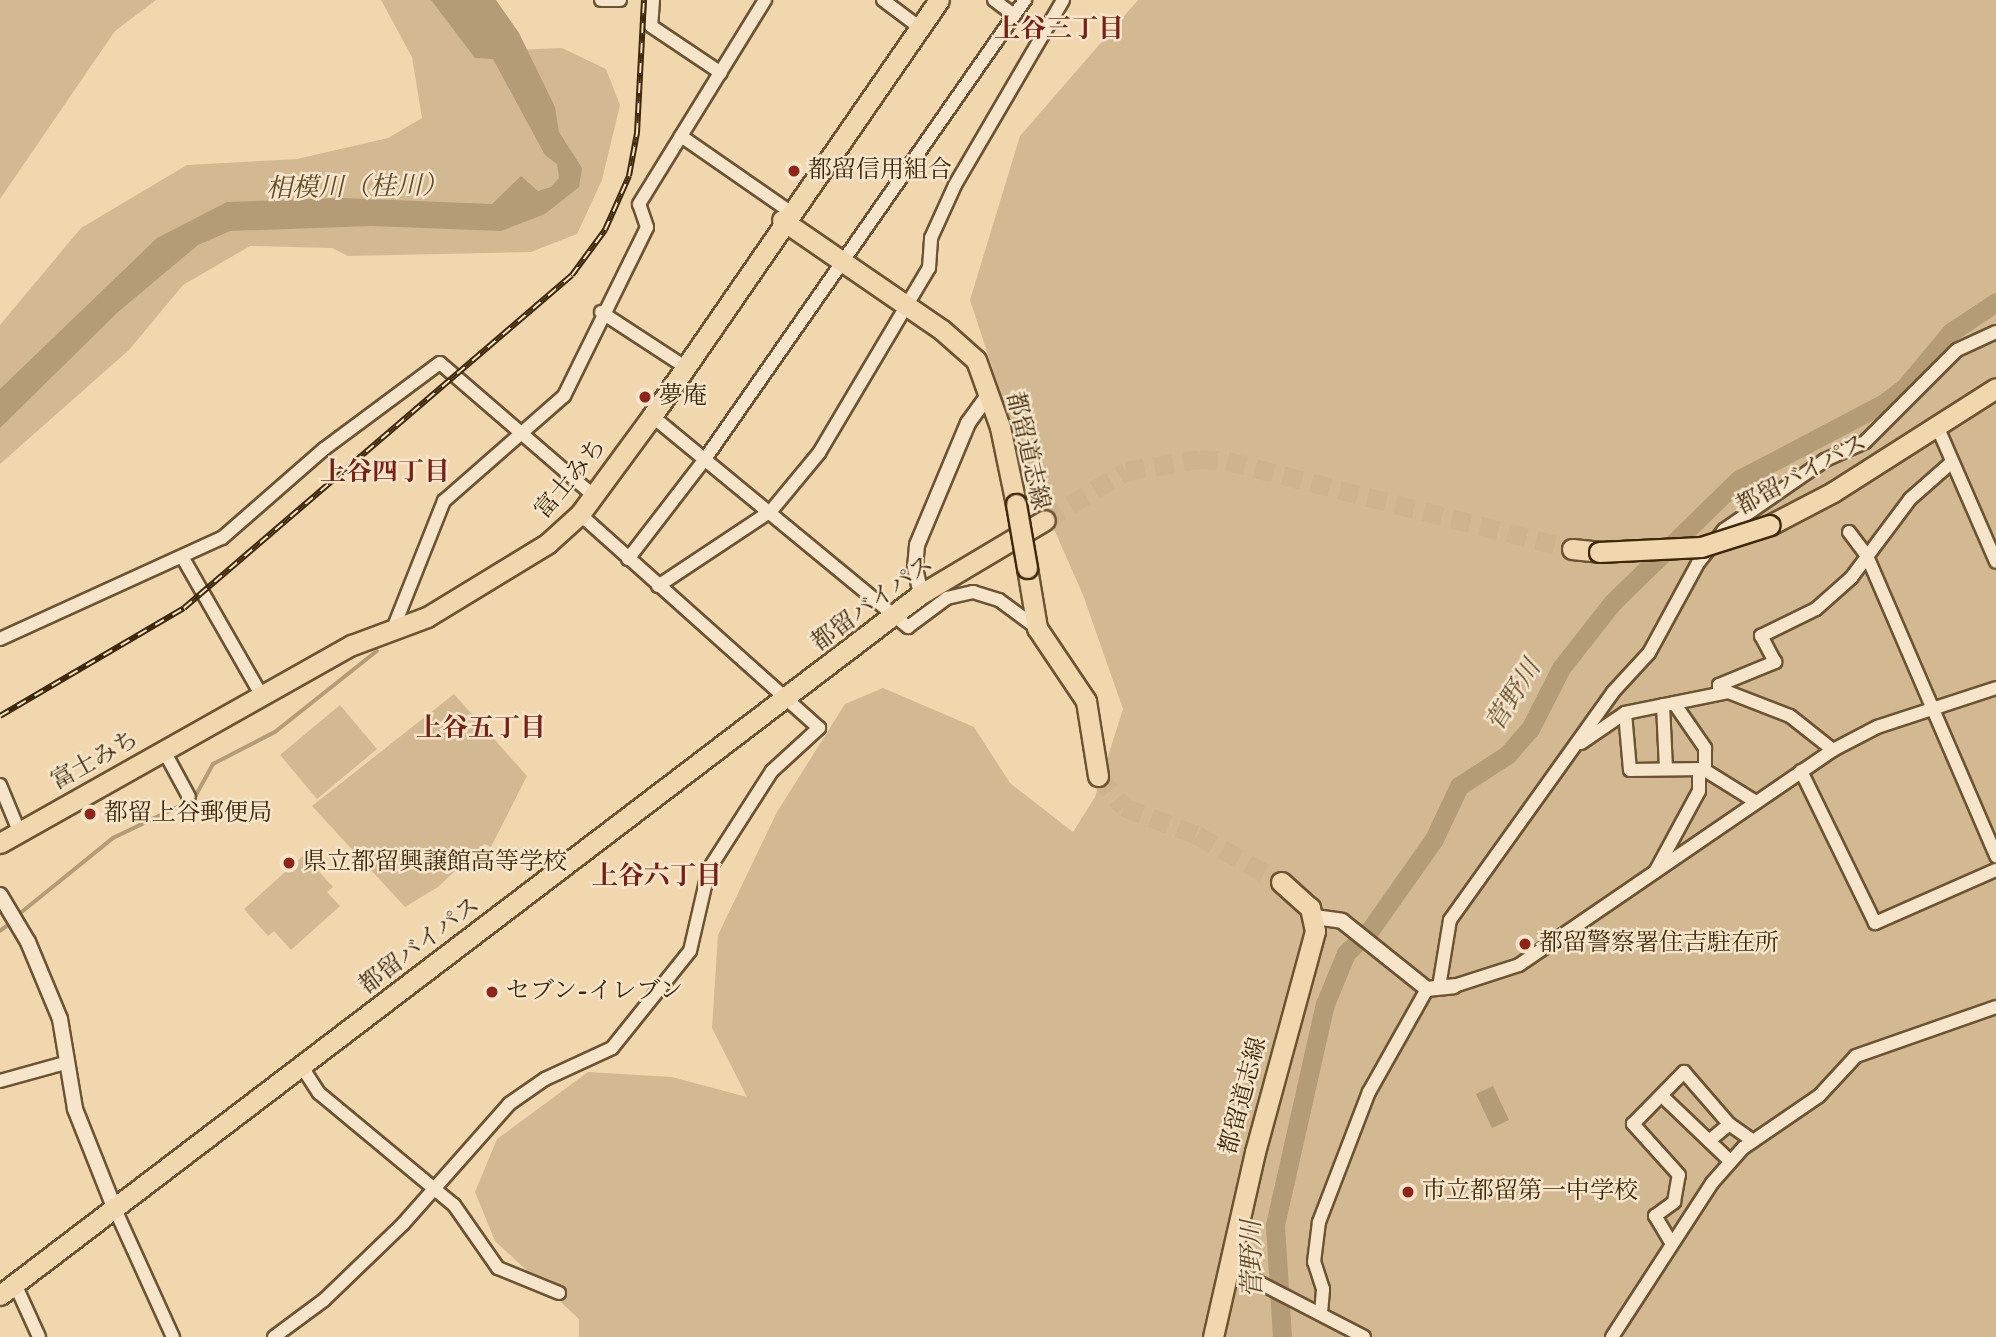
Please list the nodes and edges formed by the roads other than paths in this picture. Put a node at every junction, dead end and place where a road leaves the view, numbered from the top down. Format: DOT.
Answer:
graph roads {
  1 [pos="601,0"];
  2 [pos="620,0"];
  3 [pos="653,0"];
  4 [pos="765,0"];
  5 [pos="883,0"];
  6 [pos="939,0"];
  7 [pos="994,0"];
  8 [pos="1025,0"];
  9 [pos="1063,0"];
  10 [pos="1014,15"];
  11 [pos="919,27"];
  12 [pos="721,73"];
  13 [pos="681,136"];
  14 [pos="785,216"];
  15 [pos="841,260"];
  16 [pos="904,304"];
  17 [pos="601,312"];
  18 [pos="1996,332"];
  19 [pos="685,367"];
  20 [pos="1996,388"];
  21 [pos="989,394"];
  22 [pos="652,416"];
  23 [pos="1937,426"];
  24 [pos="521,430"];
  25 [pos="705,459"];
  26 [pos="1952,462"];
  27 [pos="593,495"];
  28 [pos="771,511"];
  29 [pos="580,514"];
  30 [pos="1045,520"];
  31 [pos="1849,532"];
  32 [pos="1572,549"];
  33 [pos="1867,556"];
  34 [pos="184,559"];
  35 [pos="628,559"];
  36 [pos="1996,562"];
  37 [pos="658,586"];
  38 [pos="921,594"];
  39 [pos="892,616"];
  40 [pos="1037,628"];
  41 [pos="393,629"];
  42 [pos="0,639"];
  43 [pos="1996,688"];
  44 [pos="1719,694"];
  45 [pos="262,696"];
  46 [pos="789,698"];
  47 [pos="1668,704"];
  48 [pos="1929,709"];
  49 [pos="1625,713"];
  50 [pos="1581,743"];
  51 [pos="1833,750"];
  52 [pos="164,751"];
  53 [pos="1666,769"];
  54 [pos="1702,769"];
  55 [pos="1801,771"];
  56 [pos="1098,776"];
  57 [pos="0,785"];
  58 [pos="189,797"];
  59 [pos="1756,802"];
  60 [pos="19,831"];
  61 [pos="0,843"];
  62 [pos="1996,856"];
  63 [pos="1996,870"];
  64 [pos="1655,872"];
  65 [pos="1281,882"];
  66 [pos="0,895"];
  67 [pos="1315,917"];
  68 [pos="1440,988"];
  69 [pos="1996,1007"];
  70 [pos="65,1063"];
  71 [pos="302,1067"];
  72 [pos="0,1082"];
  73 [pos="1662,1096"];
  74 [pos="1729,1124"];
  75 [pos="1709,1141"];
  76 [pos="1753,1141"];
  77 [pos="1731,1162"];
  78 [pos="435,1188"];
  79 [pos="114,1208"];
  80 [pos="1672,1244"];
  81 [pos="1229,1267"];
  82 [pos="8,1289"];
  83 [pos="559,1293"];
  84 [pos="1315,1310"];
  85 [pos="39,1337"];
  86 [pos="173,1337"];
  87 [pos="274,1337"];
  88 [pos="1213,1337"];
  89 [pos="1364,1337"];
  90 [pos="1612,1337"];
  1 -- 2 [label="street"];
  3 -- 12 [label="street"];
  4 -- 12 [label="street"];
  5 -- 11 [label="street"];
  6 -- 11 [label="main road, 富士みち"];
  7 -- 10 [label="street"];
  8 -- 10 [label="street"];
  9 -- 16 [label="street"];
  10 -- 15 [label="street"];
  11 -- 14 [label="main road, 富士みち"];
  12 -- 13 [label="street"];
  13 -- 14 [label="street"];
  13 -- 17 [label="street"];
  14 -- 15 [label="main road, 都留道志線"];
  14 -- 19 [label="main road, 富士みち"];
  15 -- 16 [label="main road, 都留道志線"];
  15 -- 25 [label="street"];
  16 -- 21 [label="main road, 都留道志線"];
  16 -- 28 [label="street"];
  17 -- 19 [label="street"];
  17 -- 24 [label="street"];
  18 -- 50 [label="street"];
  19 -- 22 [label="main road, 富士みち"];
  20 -- 23 [label="main road, 都留バイパス"];
  21 -- 38 [label="street"];
  21 -- 40 [label="main road, 都留道志線, bridge"];
  22 -- 25 [label="street"];
  22 -- 27 [label="main road, 富士みち"];
  23 -- 26 [label="street"];
  23 -- 32 [label="main road, 都留バイパス, bridge"];
  24 -- 27 [label="street"];
  24 -- 34 [label="street"];
  24 -- 41 [label="street"];
  25 -- 28 [label="street"];
  25 -- 35 [label="street"];
  26 -- 33 [label="street"];
  26 -- 36 [label="street"];
  27 -- 29 [label="main road, 富士みち"];
  28 -- 37 [label="street"];
  28 -- 39 [label="street"];
  29 -- 35 [label="street"];
  29 -- 41 [label="main road, 富士みち"];
  30 -- 38 [label="main road, 都留バイパス"];
  31 -- 33 [label="street"];
  33 -- 44 [label="street"];
  33 -- 48 [label="street"];
  34 -- 42 [label="street"];
  34 -- 45 [label="street"];
  35 -- 37 [label="street"];
  37 -- 46 [label="street"];
  38 -- 39 [label="main road, 都留バイパス"];
  39 -- 40 [label="street"];
  39 -- 46 [label="main road, 都留バイパス"];
  40 -- 56 [label="main road, 都留道志線"];
  41 -- 45 [label="main road, 富士みち"];
  43 -- 48 [label="street"];
  44 -- 47 [label="street"];
  44 -- 51 [label="street"];
  45 -- 52 [label="main road, 富士みち"];
  46 -- 71 [label="main road, 都留バイパス"];
  46 -- 78 [label="street"];
  47 -- 49 [label="street"];
  47 -- 53 [label="street"];
  47 -- 54 [label="street"];
  48 -- 51 [label="street"];
  48 -- 62 [label="street"];
  49 -- 50 [label="street"];
  49 -- 53 [label="street"];
  50 -- 68 [label="street"];
  51 -- 55 [label="street"];
  52 -- 58 [label="street"];
  52 -- 60 [label="main road, 富士みち"];
  53 -- 54 [label="street"];
  54 -- 59 [label="street"];
  54 -- 64 [label="street"];
  55 -- 59 [label="street"];
  55 -- 63 [label="street"];
  57 -- 60 [label="street"];
  59 -- 64 [label="street"];
  60 -- 61 [label="main road, 富士みち"];
  64 -- 68 [label="street"];
  65 -- 67 [label="main road"];
  66 -- 70 [label="street"];
  67 -- 68 [label="street"];
  67 -- 81 [label="main road, 都留道志線"];
  68 -- 84 [label="street"];
  69 -- 76 [label="street"];
  70 -- 72 [label="street"];
  70 -- 79 [label="street"];
  71 -- 78 [label="street"];
  71 -- 79 [label="main road, 都留バイパス"];
  73 -- 74 [label="street"];
  73 -- 75 [label="street"];
  73 -- 80 [label="street"];
  74 -- 75 [label="street"];
  74 -- 76 [label="street"];
  75 -- 77 [label="street"];
  76 -- 77 [label="street"];
  77 -- 80 [label="street"];
  78 -- 83 [label="street"];
  78 -- 87 [label="street"];
  79 -- 82 [label="main road, 都留バイパス"];
  79 -- 86 [label="street"];
  80 -- 90 [label="street"];
  81 -- 84 [label="street"];
  81 -- 88 [label="main road, 都留道志線"];
  82 -- 85 [label="street"];
  84 -- 89 [label="street"];
}
